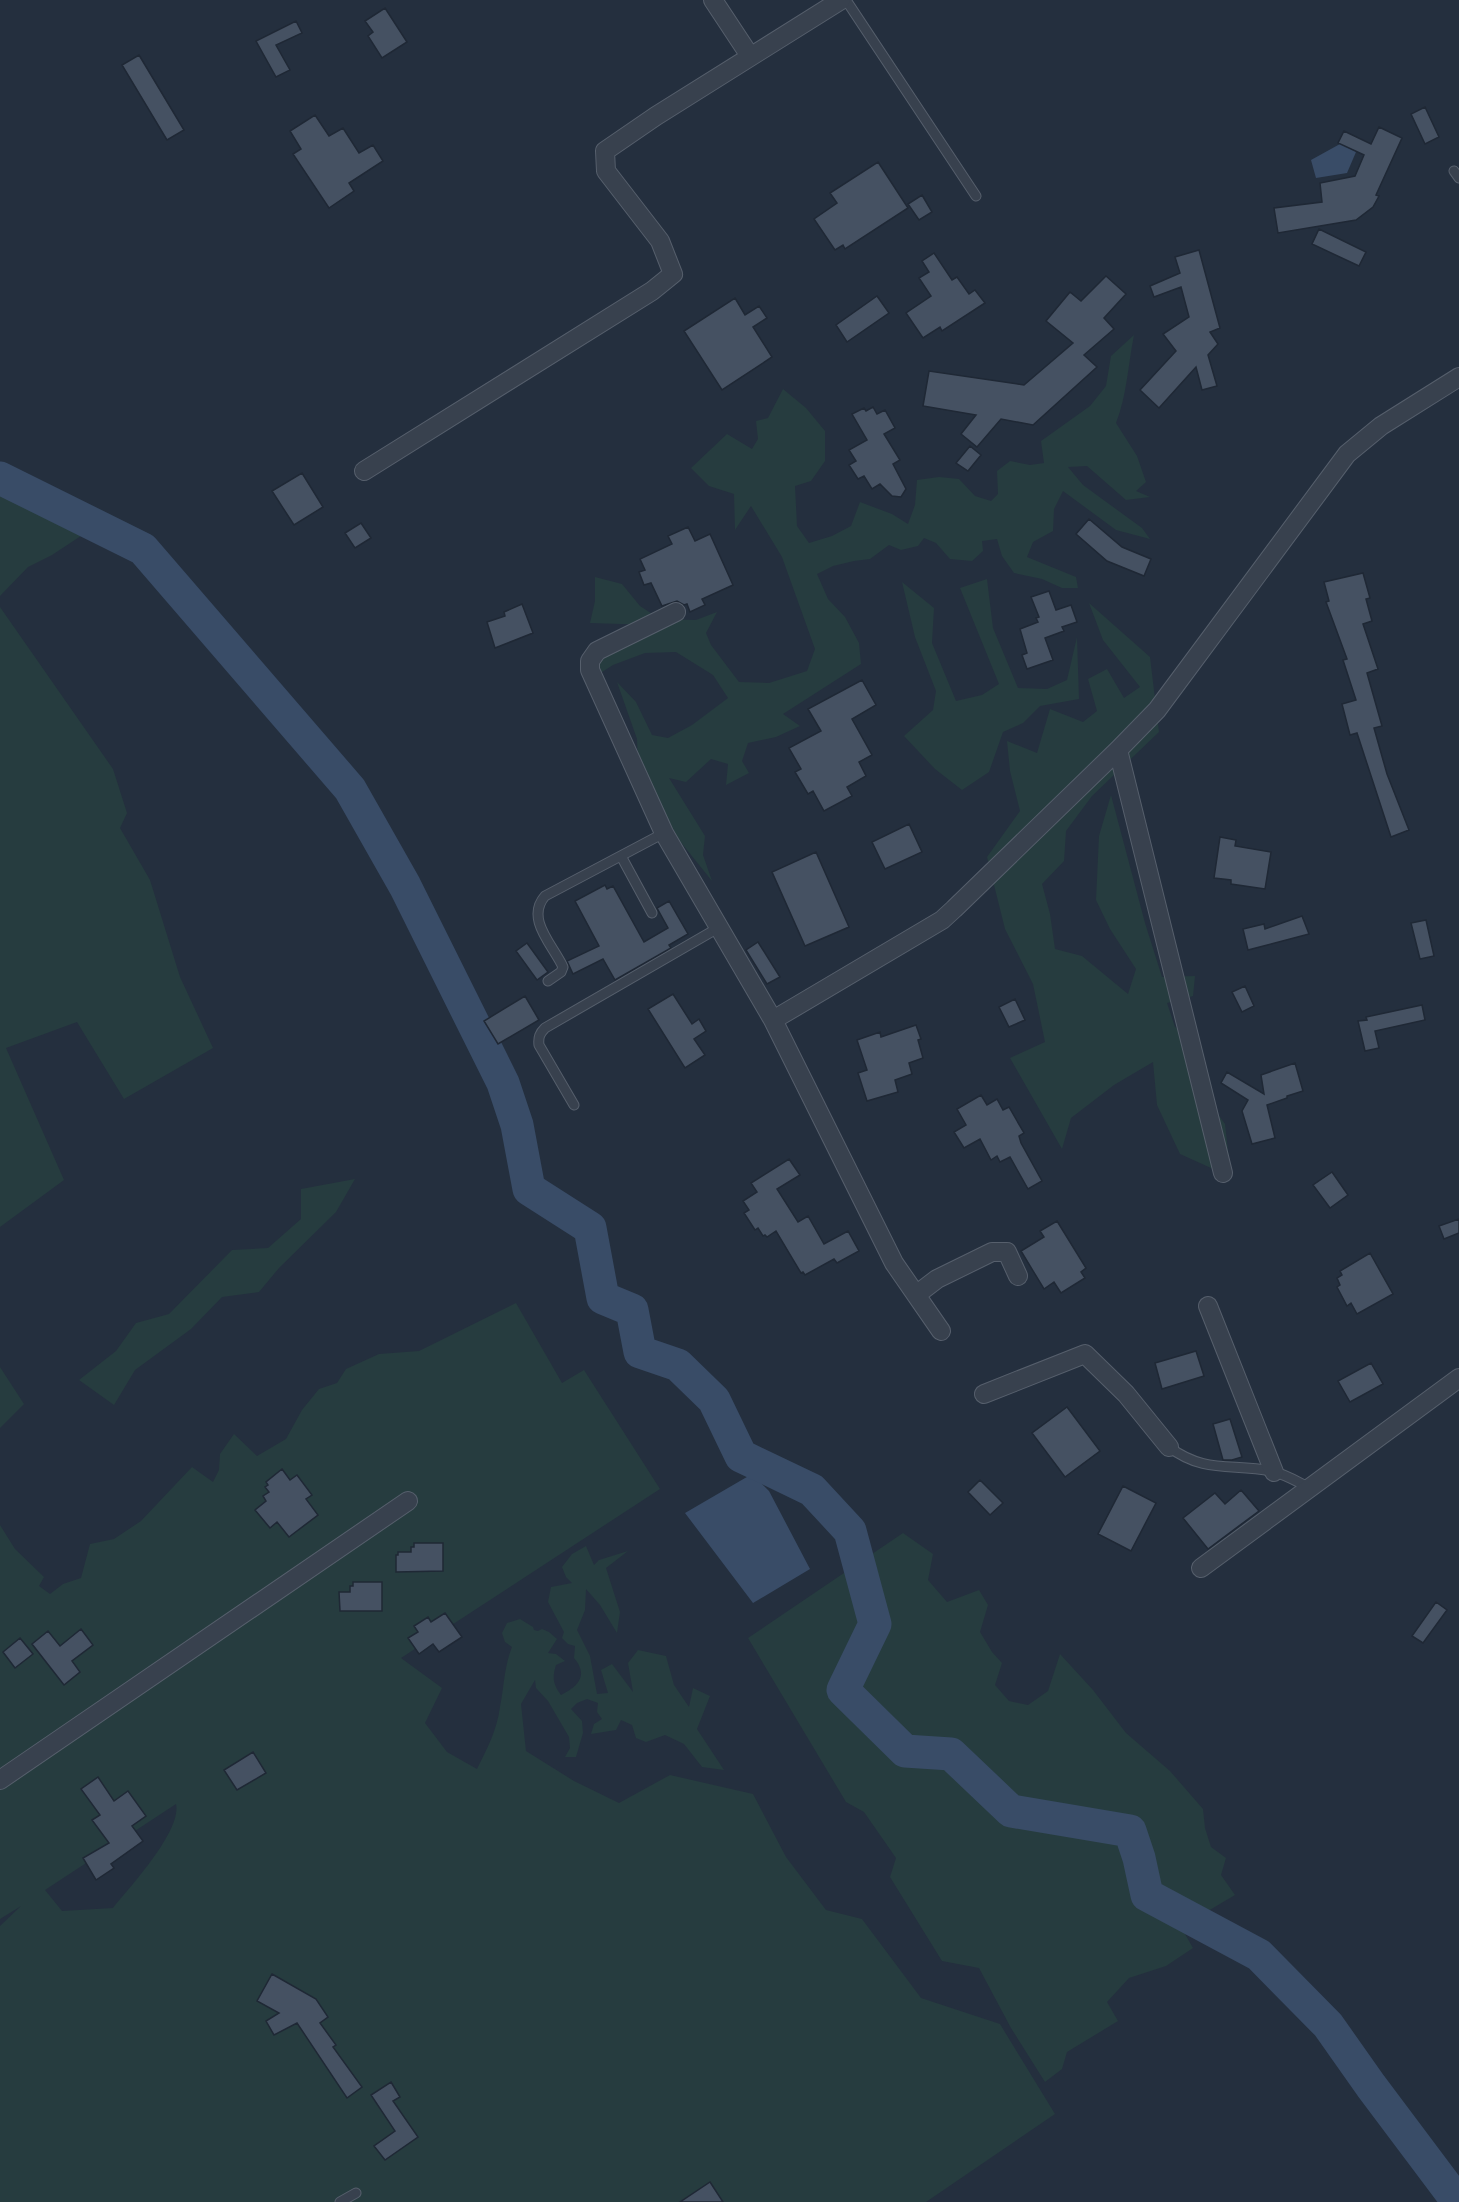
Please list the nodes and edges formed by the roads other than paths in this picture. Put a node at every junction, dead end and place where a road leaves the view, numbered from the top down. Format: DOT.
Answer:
graph roads {
  1 [pos="713,0"];
  2 [pos="844,0"];
  3 [pos="750,56"];
  4 [pos="976,196"];
  5 [pos="1459,377"];
  6 [pos="364,471"];
  7 [pos="676,612"];
  8 [pos="1118,750"];
  9 [pos="664,833"];
  10 [pos="621,856"];
  11 [pos="652,913"];
  12 [pos="718,928"];
  13 [pos="548,981"];
  14 [pos="772,1020"];
  15 [pos="574,1105"];
  16 [pos="1223,1173"];
  17 [pos="1018,1276"];
  18 [pos="916,1295"];
  19 [pos="1208,1306"];
  20 [pos="940,1331"];
  21 [pos="1459,1378"];
  22 [pos="984,1394"];
  23 [pos="1168,1448"];
  24 [pos="1274,1472"];
  25 [pos="1310,1488"];
  26 [pos="408,1500"];
  27 [pos="1201,1568"];
  28 [pos="0,1780"];
  29 [pos="356,2193"];
  30 [pos="340,2202"];
  1 -- 3 [label="street"];
  2 -- 3 [label="street"];
  2 -- 4 [label="lane"];
  3 -- 6 [label="street"];
  5 -- 8 [label="street"];
  7 -- 9 [label="street"];
  8 -- 14 [label="street"];
  8 -- 16 [label="street"];
  9 -- 10 [label="lane"];
  9 -- 12 [label="street"];
  10 -- 11 [label="lane"];
  10 -- 13 [label="lane"];
  12 -- 14 [label="street"];
  12 -- 15 [label="lane"];
  14 -- 18 [label="street"];
  17 -- 18 [label="street"];
  18 -- 20 [label="street"];
  19 -- 24 [label="street"];
  21 -- 25 [label="street"];
  22 -- 23 [label="street"];
  23 -- 24 [label="lane"];
  24 -- 25 [label="lane"];
  25 -- 27 [label="street"];
  26 -- 28 [label="street"];
  29 -- 30 [label="lane"];
}
